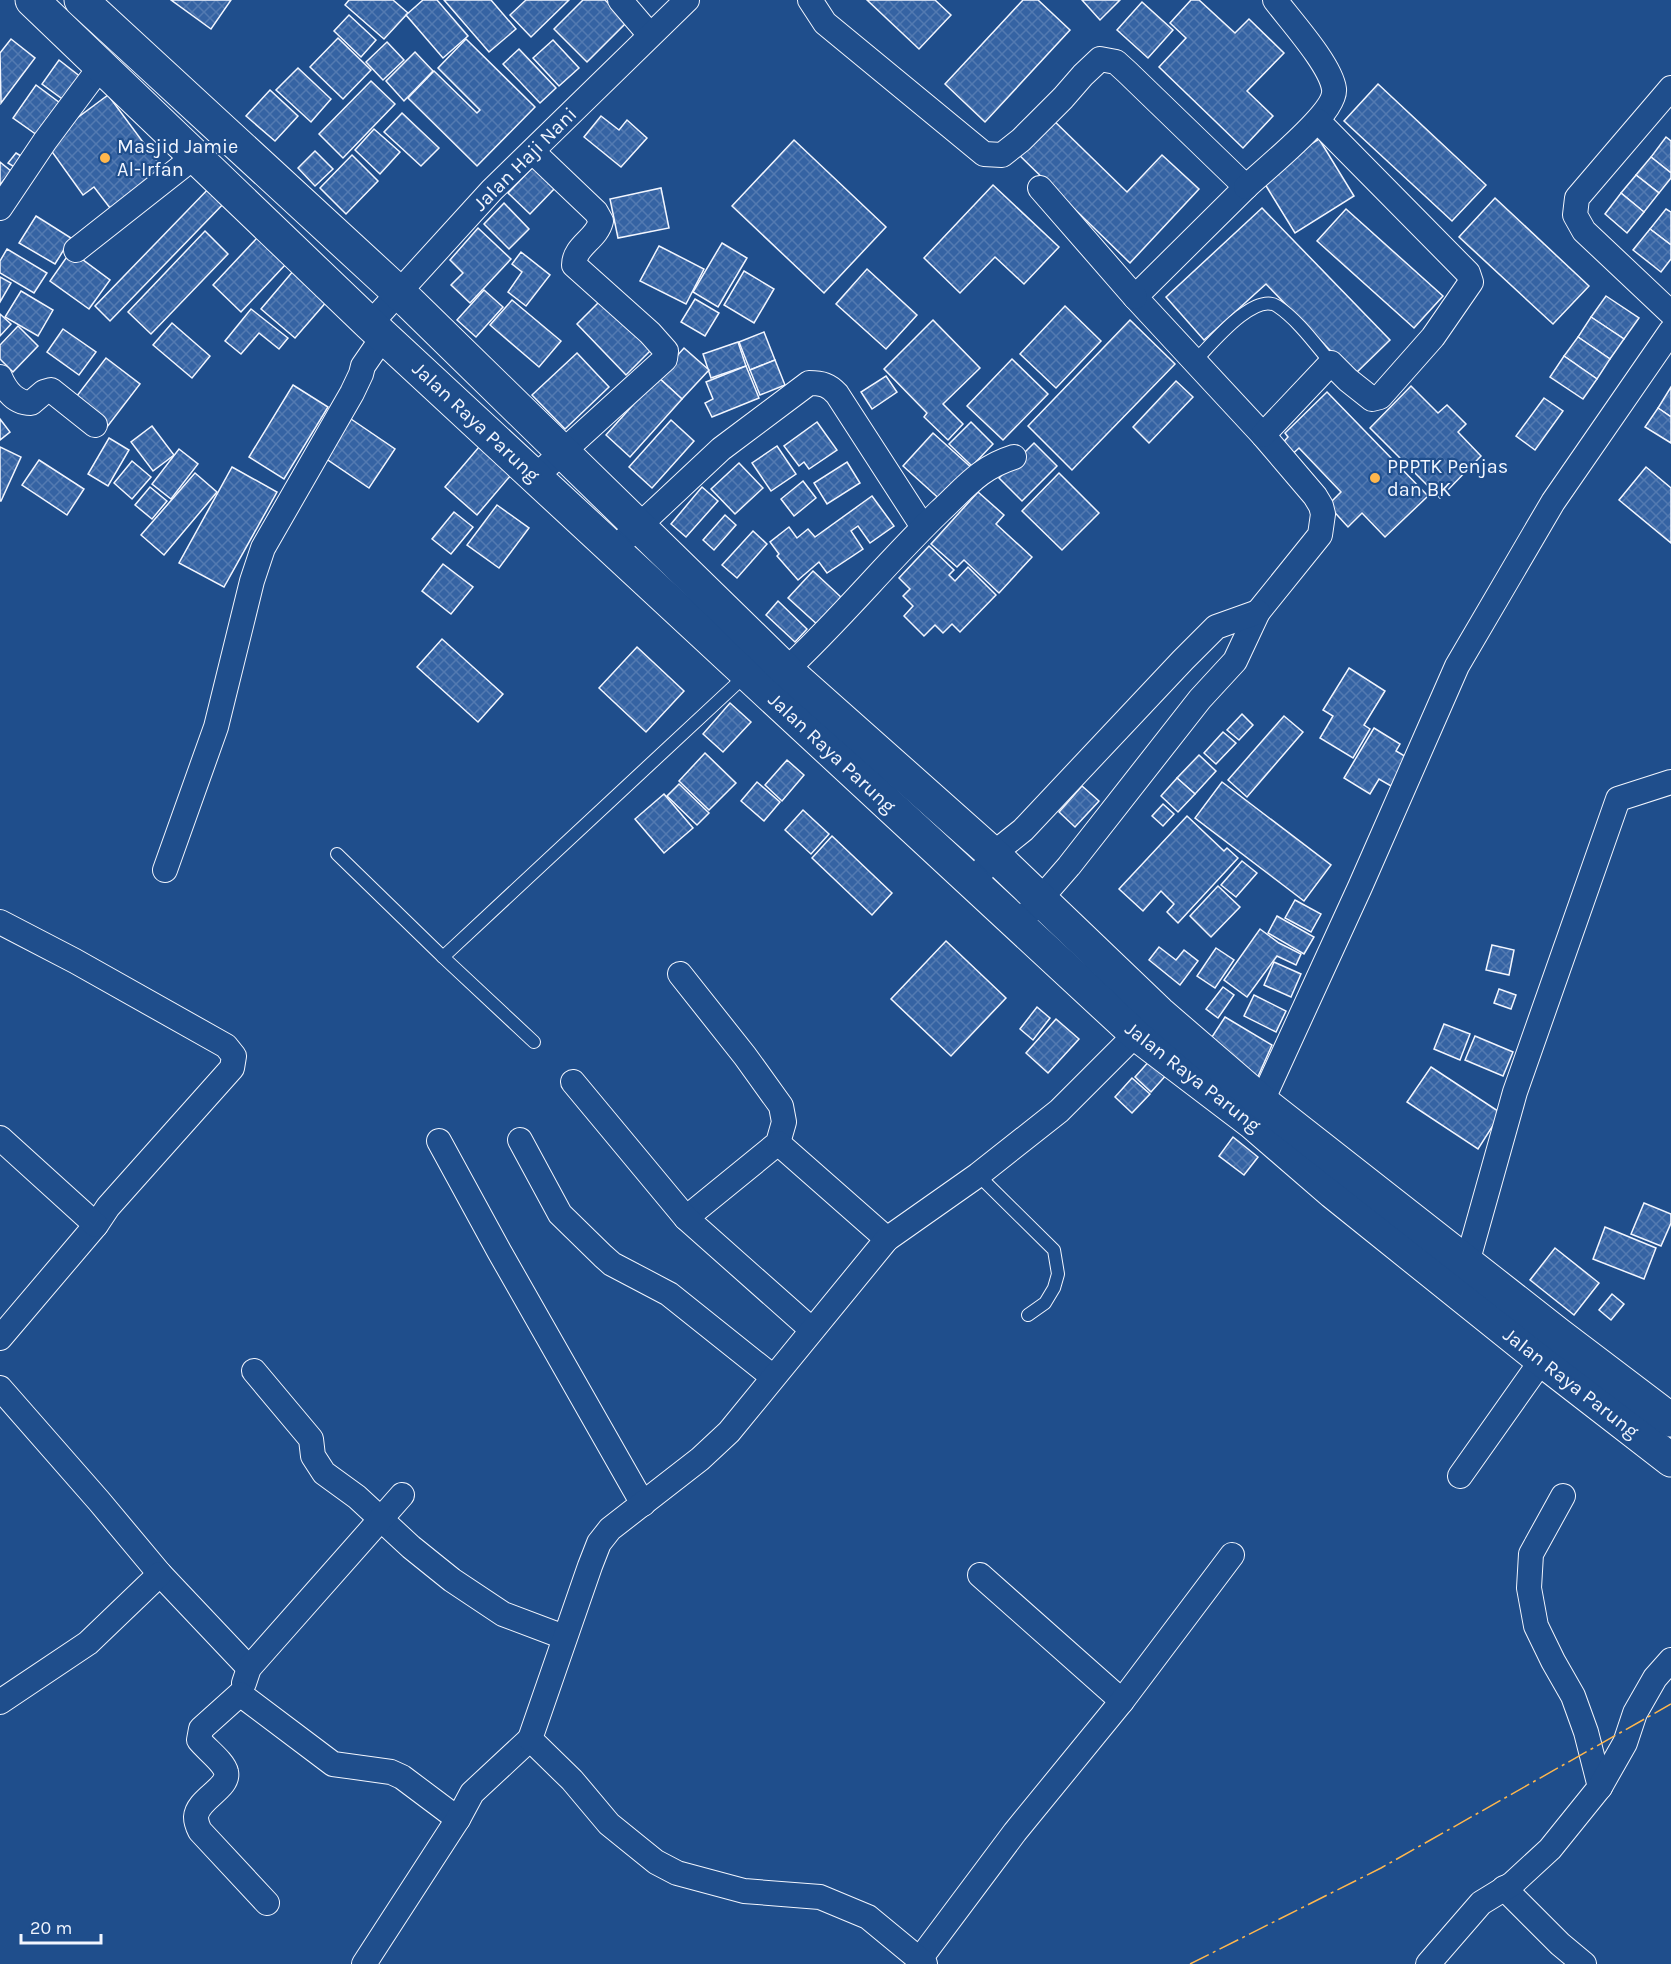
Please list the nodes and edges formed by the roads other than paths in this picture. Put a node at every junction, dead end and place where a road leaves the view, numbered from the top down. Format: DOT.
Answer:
graph roads {
  1 [pos="32,0"];
  2 [pos="81,0"];
  3 [pos="620,0"];
  4 [pos="687,0"];
  5 [pos="810,0"];
  6 [pos="1275,0"];
  7 [pos="650,35"];
  8 [pos="101,66"];
  9 [pos="1671,88"];
  10 [pos="1318,121"];
  11 [pos="533,152"];
  12 [pos="194,157"];
  13 [pos="1246,187"];
  14 [pos="1040,188"];
  15 [pos="0,208"];
  16 [pos="76,250"];
  17 [pos="398,292"];
  18 [pos="1136,297"];
  19 [pos="1671,313"];
  20 [pos="377,330"];
  21 [pos="1671,331"];
  22 [pos="1194,362"];
  23 [pos="1331,363"];
  24 [pos="0,377"];
  25 [pos="95,426"];
  26 [pos="1263,435"];
  27 [pos="561,451"];
  28 [pos="1014,457"];
  29 [pos="535,477"];
  30 [pos="638,527"];
  31 [pos="923,527"];
  32 [pos="613,549"];
  33 [pos="1258,612"];
  34 [pos="762,663"];
  35 [pos="1175,669"];
  36 [pos="1200,699"];
  37 [pos="1671,782"];
  38 [pos="337,854"];
  39 [pos="993,854"];
  40 [pos="165,870"];
  41 [pos="974,884"];
  42 [pos="1041,898"];
  43 [pos="0,922"];
  44 [pos="1018,925"];
  45 [pos="443,957"];
  46 [pos="680,974"];
  47 [pos="1147,1023"];
  48 [pos="534,1042"];
  49 [pos="573,1082"];
  50 [pos="1257,1112"];
  51 [pos="0,1138"];
  52 [pos="520,1140"];
  53 [pos="439,1141"];
  54 [pos="778,1143"];
  55 [pos="978,1176"];
  56 [pos="686,1218"];
  57 [pos="96,1225"];
  58 [pos="887,1239"];
  59 [pos="1467,1263"];
  60 [pos="1028,1315"];
  61 [pos="812,1329"];
  62 [pos="0,1338"];
  63 [pos="1542,1360"];
  64 [pos="254,1371"];
  65 [pos="773,1377"];
  66 [pos="0,1388"];
  67 [pos="1659,1411"];
  68 [pos="1629,1429"];
  69 [pos="1671,1460"];
  70 [pos="1460,1476"];
  71 [pos="402,1495"];
  72 [pos="1563,1496"];
  73 [pos="644,1504"];
  74 [pos="382,1520"];
  75 [pos="1232,1555"];
  76 [pos="160,1574"];
  77 [pos="980,1575"];
  78 [pos="564,1637"];
  79 [pos="1671,1660"];
  80 [pos="249,1668"];
  81 [pos="240,1694"];
  82 [pos="1122,1701"];
  83 [pos="0,1702"];
  84 [pos="530,1739"];
  85 [pos="1599,1787"];
  86 [pos="458,1819"];
  87 [pos="1504,1888"];
  88 [pos="267,1903"];
  89 [pos="1577,1960"];
  90 [pos="923,1962"];
  91 [pos="364,1964"];
  92 [pos="1428,1964"];
  1 -- 8 [label="highway, Jalan Raya Parung"];
  2 -- 17 [label="highway, Jalan Raya Parung"];
  3 -- 7 [label="street"];
  4 -- 7 [label="street, Jalan Haji Nani"];
  5 -- 13 [label="street"];
  6 -- 10 [label="street"];
  7 -- 11 [label="street, Jalan Haji Nani"];
  8 -- 12 [label="highway, Jalan Raya Parung"];
  8 -- 15 [label="street"];
  9 -- 19 [label="street"];
  10 -- 13 [label="street"];
  10 -- 23 [label="street"];
  11 -- 17 [label="street, Jalan Haji Nani"];
  11 -- 27 [label="street"];
  12 -- 16 [label="street"];
  12 -- 20 [label="highway, Jalan Raya Parung"];
  13 -- 18 [label="street"];
  14 -- 18 [label="street"];
  17 -- 20 [label="street, Jalan Haji Nani"];
  17 -- 27 [label="highway, Jalan Raya Parung"];
  18 -- 22 [label="street"];
  20 -- 29 [label="highway, Jalan Raya Parung"];
  20 -- 40 [label="street, Jalan Haji Nani"];
  21 -- 50 [label="street"];
  22 -- 23 [label="lane"];
  22 -- 26 [label="street"];
  23 -- 26 [label="street"];
  24 -- 25 [label="street"];
  26 -- 33 [label="street"];
  27 -- 29 [label="street"];
  27 -- 30 [label="highway, Jalan Raya Parung"];
  28 -- 31 [label="street"];
  29 -- 32 [label="highway, Jalan Raya Parung"];
  30 -- 31 [label="street"];
  30 -- 32 [label="street"];
  30 -- 34 [label="highway, Jalan Raya Parung"];
  31 -- 34 [label="street"];
  32 -- 34 [label="highway, Jalan Raya Parung"];
  33 -- 35 [label="street"];
  33 -- 36 [label="street"];
  34 -- 39 [label="highway, Jalan Raya Parung"];
  34 -- 41 [label="highway, Jalan Raya Parung"];
  34 -- 45 [label="lane"];
  35 -- 36 [label="street"];
  35 -- 39 [label="street"];
  36 -- 42 [label="street"];
  37 -- 59 [label="street"];
  38 -- 45 [label="lane"];
  39 -- 41 [label="street"];
  39 -- 42 [label="highway, Jalan Raya Parung"];
  41 -- 44 [label="highway, Jalan Raya Parung"];
  42 -- 44 [label="street"];
  42 -- 47 [label="highway, Jalan Raya Parung"];
  43 -- 57 [label="street"];
  44 -- 47 [label="highway, Jalan Raya Parung"];
  45 -- 48 [label="lane"];
  46 -- 54 [label="street"];
  47 -- 50 [label="highway, Jalan Raya Parung"];
  47 -- 55 [label="street"];
  49 -- 56 [label="street"];
  50 -- 59 [label="highway, Jalan Raya Parung"];
  50 -- 63 [label="highway, Jalan Raya Parung"];
  51 -- 57 [label="street"];
  52 -- 65 [label="street"];
  53 -- 73 [label="street"];
  54 -- 56 [label="street"];
  54 -- 58 [label="street"];
  55 -- 58 [label="street"];
  55 -- 60 [label="lane"];
  56 -- 61 [label="street"];
  57 -- 62 [label="street"];
  58 -- 61 [label="street"];
  59 -- 67 [label="highway, Jalan Raya Parung"];
  61 -- 65 [label="street"];
  63 -- 68 [label="highway, Jalan Raya Parung"];
  63 -- 70 [label="street"];
  64 -- 74 [label="street"];
  65 -- 73 [label="street"];
  66 -- 76 [label="street"];
  67 -- 68 [label="highway"];
  68 -- 69 [label="highway, Jalan Raya Parung"];
  71 -- 74 [label="street"];
  72 -- 85 [label="street"];
  73 -- 78 [label="street"];
  74 -- 78 [label="street"];
  74 -- 80 [label="street"];
  75 -- 82 [label="street"];
  76 -- 80 [label="street"];
  76 -- 83 [label="street"];
  77 -- 82 [label="street"];
  78 -- 84 [label="street"];
  79 -- 85 [label="street"];
  80 -- 81 [label="street"];
  81 -- 86 [label="street"];
  81 -- 88 [label="street"];
  82 -- 90 [label="street"];
  84 -- 86 [label="street"];
  84 -- 90 [label="street"];
  85 -- 87 [label="street"];
  86 -- 91 [label="street"];
  87 -- 89 [label="street"];
  87 -- 92 [label="street"];
}
